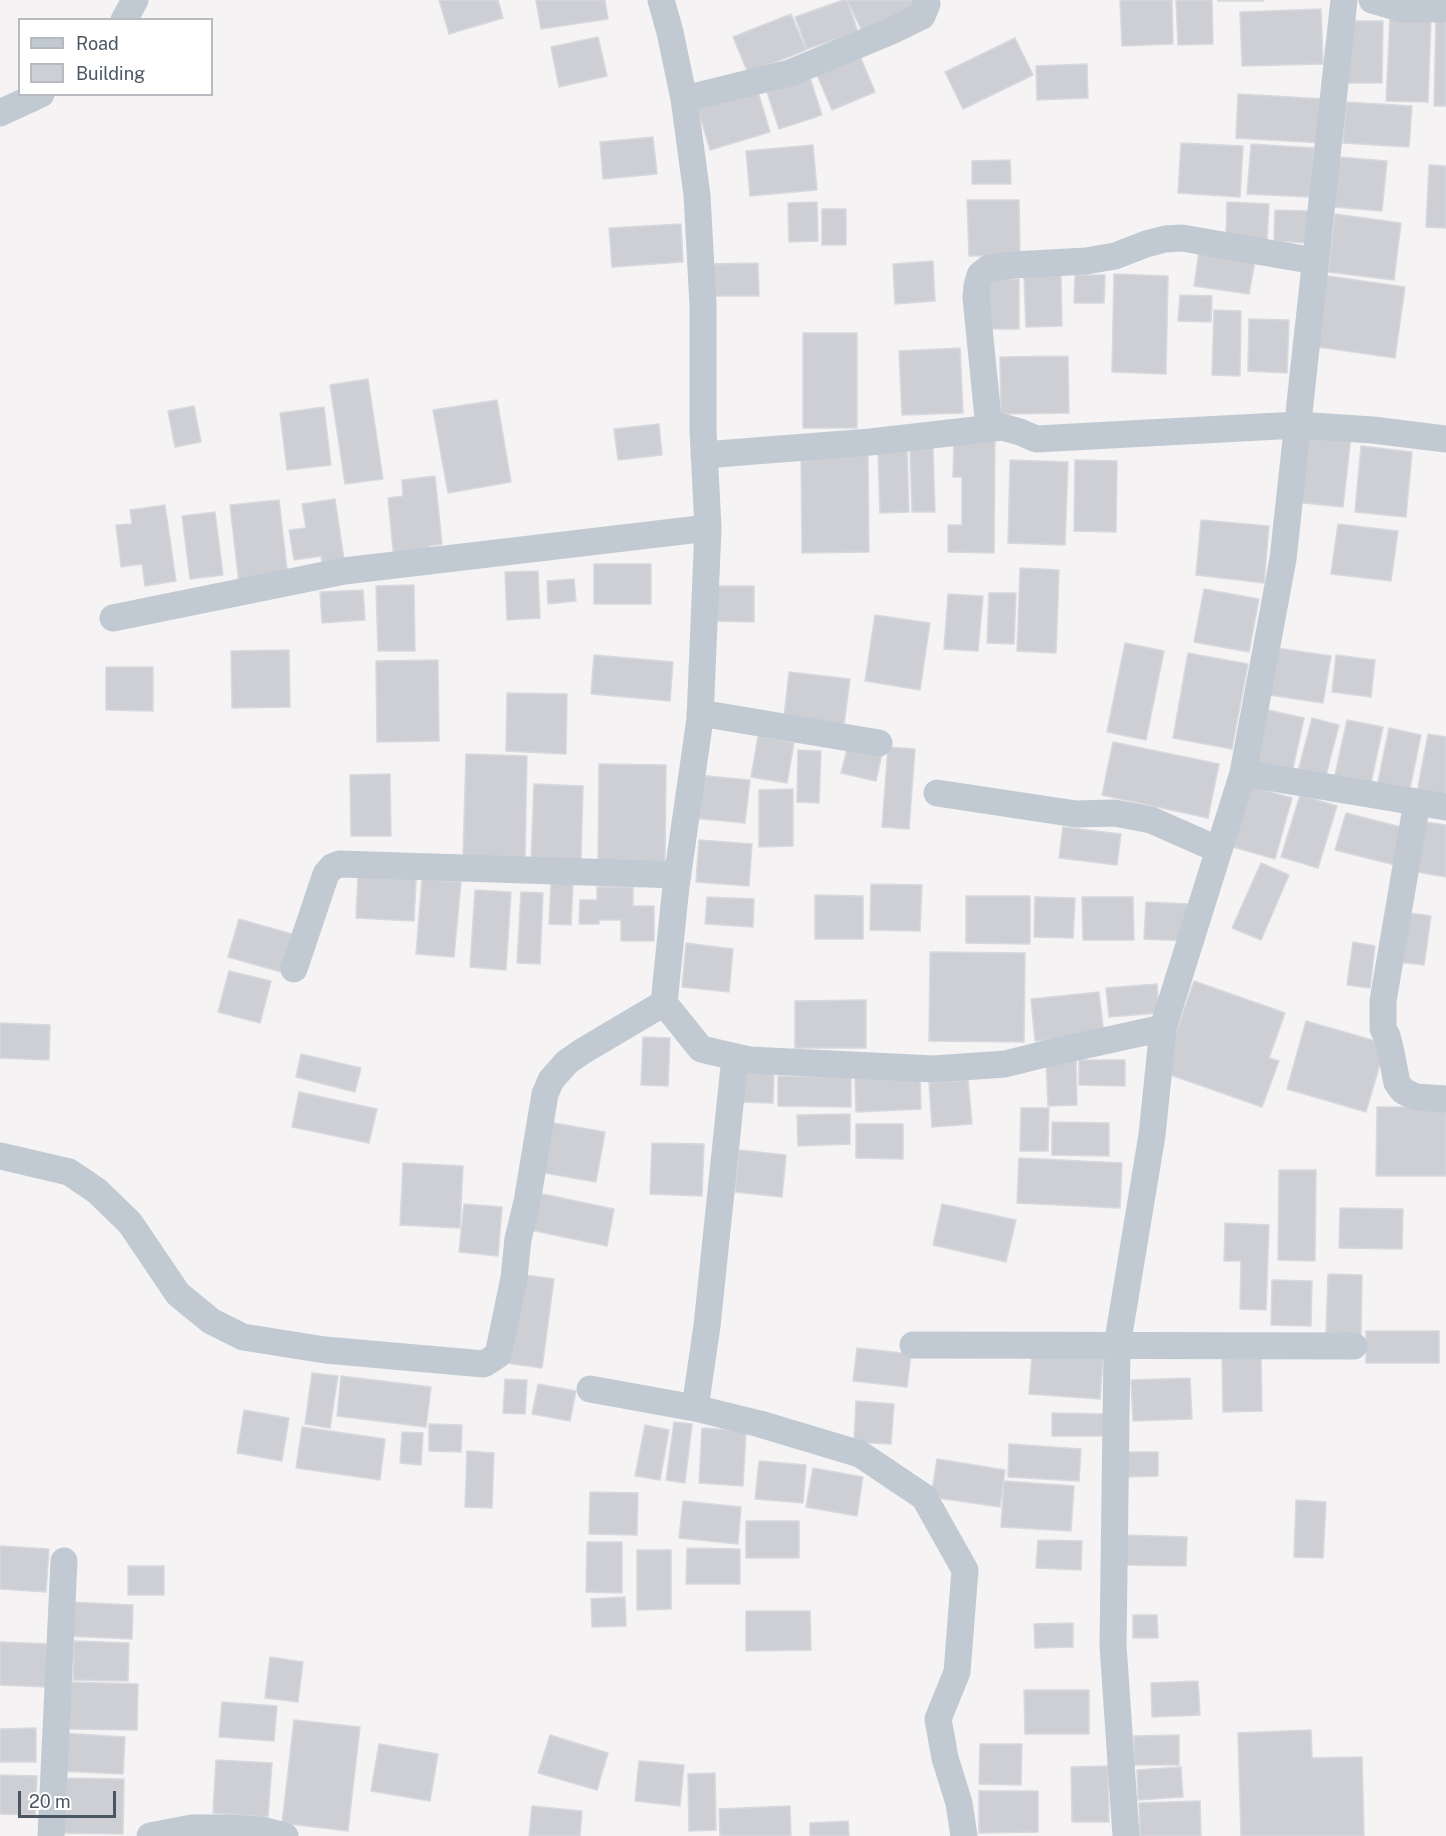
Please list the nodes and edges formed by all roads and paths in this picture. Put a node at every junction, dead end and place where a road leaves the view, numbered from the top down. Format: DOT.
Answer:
graph roads {
  1 [pos="135,0"];
  2 [pos="661,0"];
  3 [pos="926,0"];
  4 [pos="1344,0"];
  5 [pos="1372,0"];
  6 [pos="1446,9"];
  7 [pos="125,18"];
  8 [pos="37,96"];
  9 [pos="684,99"];
  10 [pos="0,113"];
  11 [pos="1315,261"];
  12 [pos="1297,425"];
  13 [pos="989,428"];
  14 [pos="1446,439"];
  15 [pos="704,455"];
  16 [pos="708,528"];
  17 [pos="113,618"];
  18 [pos="700,713"];
  19 [pos="879,743"];
  20 [pos="1243,773"];
  21 [pos="937,793"];
  22 [pos="1417,802"];
  23 [pos="1446,807"];
  24 [pos="1219,850"];
  25 [pos="678,874"];
  26 [pos="294,969"];
  27 [pos="664,1003"];
  28 [pos="1163,1028"];
  29 [pos="735,1057"];
  30 [pos="1446,1099"];
  31 [pos="0,1156"];
  32 [pos="913,1345"];
  33 [pos="1118,1346"];
  34 [pos="1354,1346"];
  35 [pos="590,1389"];
  36 [pos="695,1408"];
  37 [pos="64,1561"];
  38 [pos="269,1834"];
  39 [pos="51,1836"];
  40 [pos="150,1836"];
  41 [pos="964,1836"];
  42 [pos="1126,1836"];
  1 -- 7 [label="street"];
  2 -- 9 [label="street"];
  3 -- 9 [label="street"];
  4 -- 11 [label="street"];
  5 -- 6 [label="street"];
  8 -- 10 [label="street"];
  9 -- 15 [label="street"];
  11 -- 12 [label="street"];
  11 -- 13 [label="street"];
  12 -- 13 [label="street"];
  12 -- 14 [label="street"];
  12 -- 20 [label="street"];
  13 -- 15 [label="street"];
  15 -- 16 [label="street"];
  16 -- 17 [label="street"];
  16 -- 18 [label="street"];
  18 -- 19 [label="street"];
  18 -- 25 [label="street"];
  20 -- 22 [label="street"];
  20 -- 24 [label="street"];
  21 -- 24 [label="street"];
  22 -- 23 [label="street"];
  22 -- 30 [label="street"];
  24 -- 28 [label="street"];
  25 -- 26 [label="street"];
  25 -- 27 [label="street"];
  27 -- 29 [label="street"];
  27 -- 31 [label="street"];
  28 -- 29 [label="street"];
  28 -- 33 [label="street"];
  29 -- 36 [label="street"];
  32 -- 33 [label="street"];
  33 -- 34 [label="street"];
  33 -- 42 [label="street"];
  35 -- 36 [label="street"];
  36 -- 41 [label="street"];
  37 -- 39 [label="street"];
  38 -- 40 [label="street"];
}
